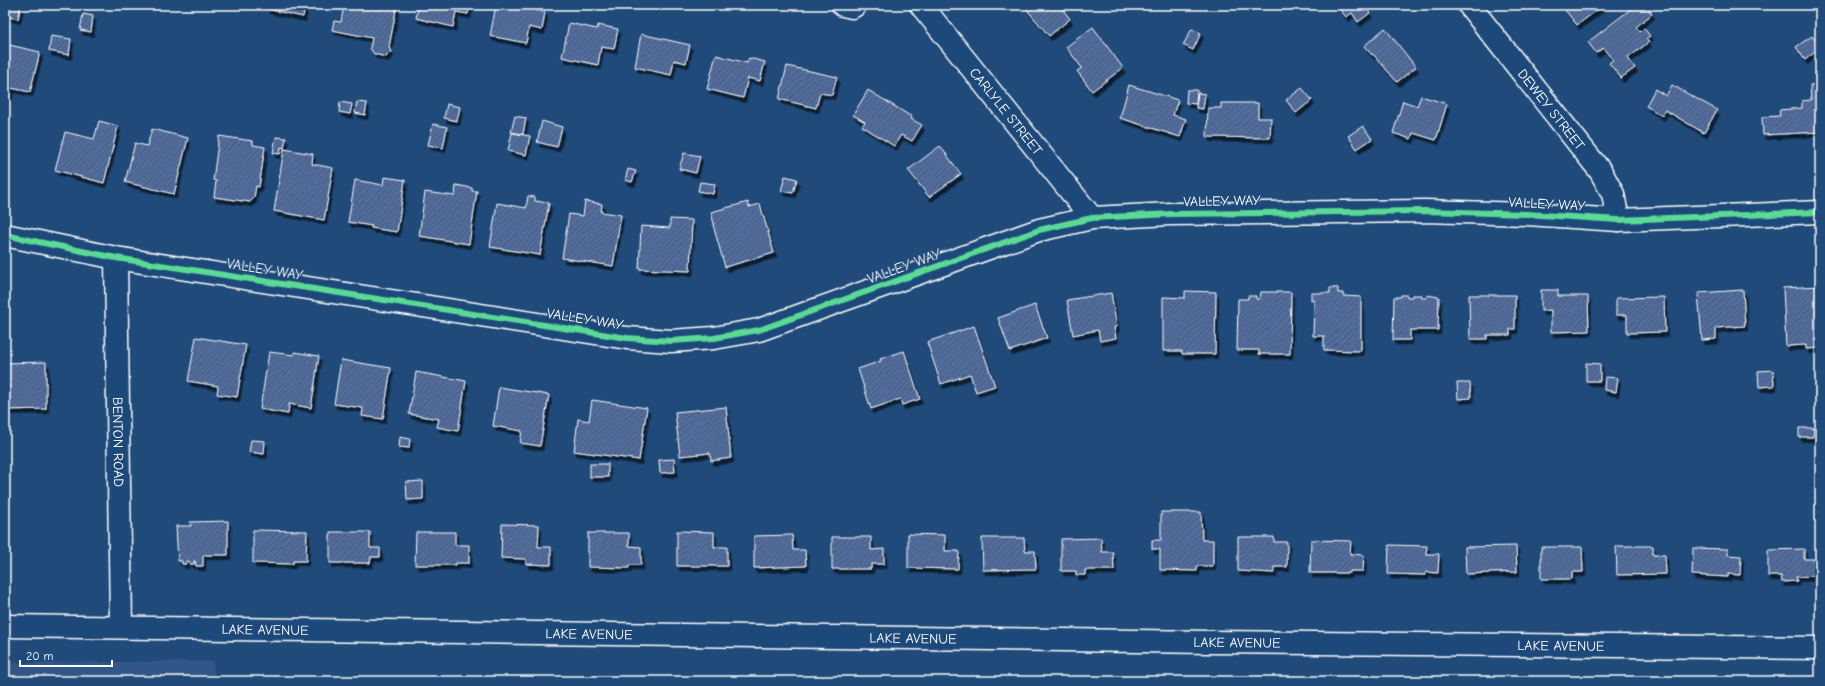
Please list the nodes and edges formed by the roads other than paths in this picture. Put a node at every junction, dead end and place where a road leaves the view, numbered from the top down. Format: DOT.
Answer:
graph roads {
  1 [pos="843,5"];
  2 [pos="855,5"];
  3 [pos="921,5"];
  4 [pos="1470,5"];
  5 [pos="1820,212"];
  6 [pos="1092,218"];
  7 [pos="1618,220"];
  8 [pos="5,235"];
  9 [pos="116,258"];
  10 [pos="5,626"];
  11 [pos="121,627"];
  12 [pos="1820,648"];
  1 -- 2 [label="street"];
  3 -- 6 [label="street, CARLYLE STREET"];
  4 -- 7 [label="street, DEWEY STREET"];
  5 -- 7 [label="street, VALLEY WAY"];
  6 -- 7 [label="street, VALLEY WAY"];
  6 -- 9 [label="street, VALLEY WAY"];
  8 -- 9 [label="street, VALLEY WAY"];
  9 -- 11 [label="street, BENTON ROAD"];
  10 -- 11 [label="street, LAKE AVENUE"];
  11 -- 12 [label="street, LAKE AVENUE"];
}
